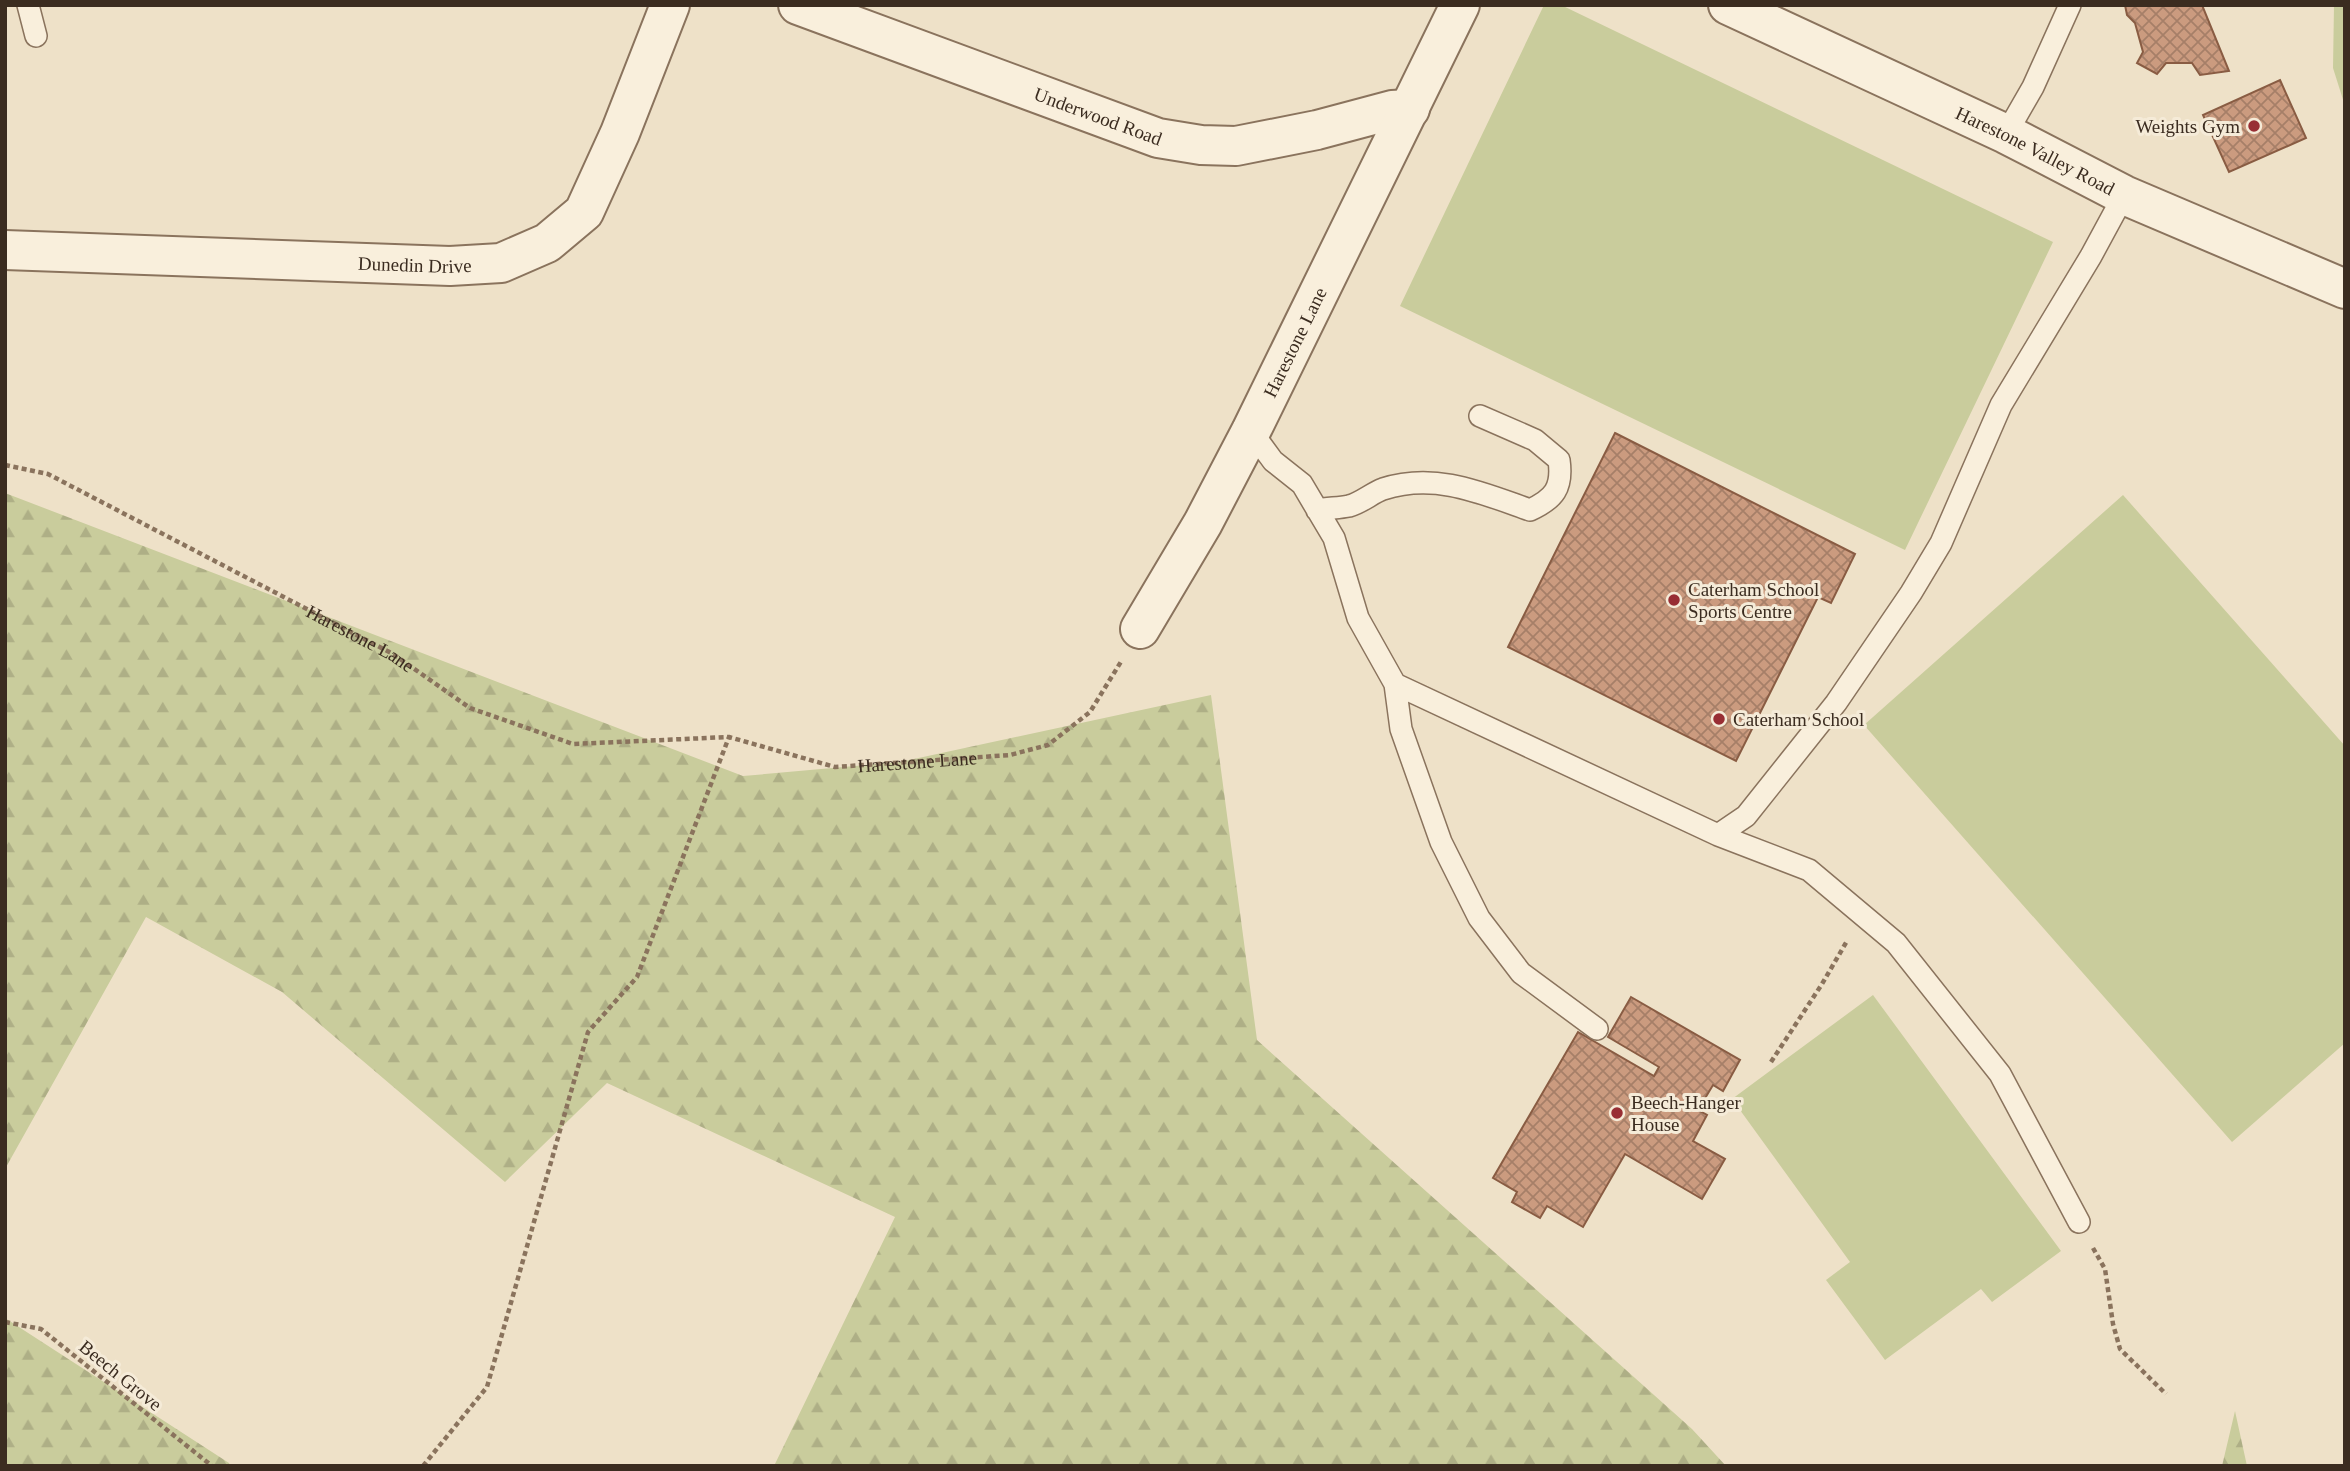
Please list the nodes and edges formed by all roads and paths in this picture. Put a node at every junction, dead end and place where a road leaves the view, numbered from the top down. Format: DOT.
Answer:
graph roads {
  1 [pos="28,5"];
  2 [pos="670,5"];
  3 [pos="798,5"];
  4 [pos="1460,5"];
  5 [pos="1728,5"];
  6 [pos="2070,5"];
  7 [pos="36,36"];
  8 [pos="1410,109"];
  9 [pos="2006,134"];
  10 [pos="2124,195"];
  11 [pos="5,250"];
  12 [pos="2345,289"];
  13 [pos="1480,416"];
  14 [pos="1251,431"];
  15 [pos="5,465"];
  16 [pos="1317,510"];
  17 [pos="1140,629"];
  18 [pos="1395,684"];
  19 [pos="729,737"];
  20 [pos="1718,835"];
  21 [pos="1862,914"];
  22 [pos="1597,1029"];
  23 [pos="1770,1062"];
  24 [pos="2079,1222"];
  25 [pos="5,1322"];
  26 [pos="2166,1394"];
  27 [pos="212,1466"];
  28 [pos="423,1466"];
  1 -- 7 [label="lane"];
  2 -- 11 [label="street, Dunedin Drive"];
  3 -- 8 [label="street, Underwood Road"];
  4 -- 8 [label="street, Harestone Lane"];
  5 -- 9 [label="street, Harestone Valley Road"];
  6 -- 9 [label="lane"];
  8 -- 14 [label="street, Harestone Lane"];
  9 -- 10 [label="street, Harestone Valley Road"];
  10 -- 12 [label="street, Harestone Valley Road"];
  10 -- 20 [label="lane"];
  13 -- 16 [label="lane"];
  14 -- 16 [label="lane"];
  14 -- 17 [label="street, Harestone Lane"];
  15 -- 19 [label="path, Harestone Lane"];
  16 -- 18 [label="lane"];
  17 -- 19 [label="path, Harestone Lane"];
  18 -- 20 [label="lane"];
  18 -- 22 [label="lane"];
  19 -- 28 [label="path"];
  20 -- 21 [label="lane"];
  21 -- 23 [label="path"];
  21 -- 24 [label="lane"];
  24 -- 26 [label="path"];
  25 -- 27 [label="path, Beech Grove"];
}
